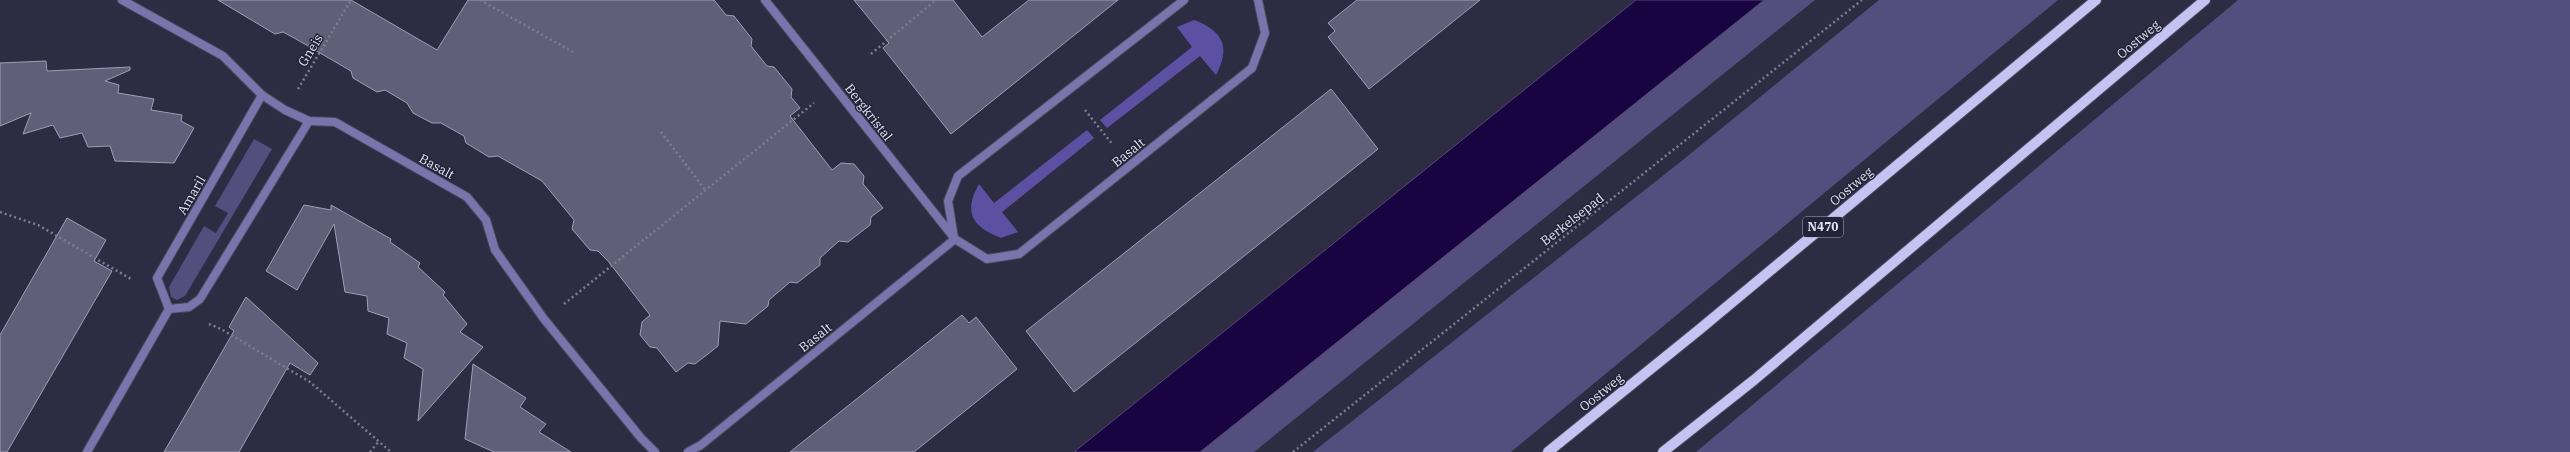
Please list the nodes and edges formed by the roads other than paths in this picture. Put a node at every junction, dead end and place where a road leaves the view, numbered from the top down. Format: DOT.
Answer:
graph roads {
  1 [pos="122,0"];
  2 [pos="765,0"];
  3 [pos="1184,0"];
  4 [pos="1258,0"];
  5 [pos="2096,0"];
  6 [pos="2205,0"];
  7 [pos="262,95"];
  8 [pos="309,121"];
  9 [pos="955,239"];
  10 [pos="169,309"];
  11 [pos="87,452"];
  12 [pos="655,452"];
  13 [pos="688,452"];
  14 [pos="1548,452"];
  15 [pos="1663,452"];
  1 -- 7 [label="street, Basalt"];
  2 -- 9 [label="street, Bergkristal"];
  3 -- 9 [label="street"];
  4 -- 9 [label="street, Basalt"];
  5 -- 14 [label="main road, Oostweg / N470"];
  6 -- 15 [label="main road, Oostweg"];
  7 -- 8 [label="street, Basalt"];
  7 -- 10 [label="street, Amaril"];
  8 -- 10 [label="street"];
  8 -- 12 [label="street, Basalt"];
  9 -- 13 [label="street, Basalt"];
  10 -- 11 [label="street"];
}
